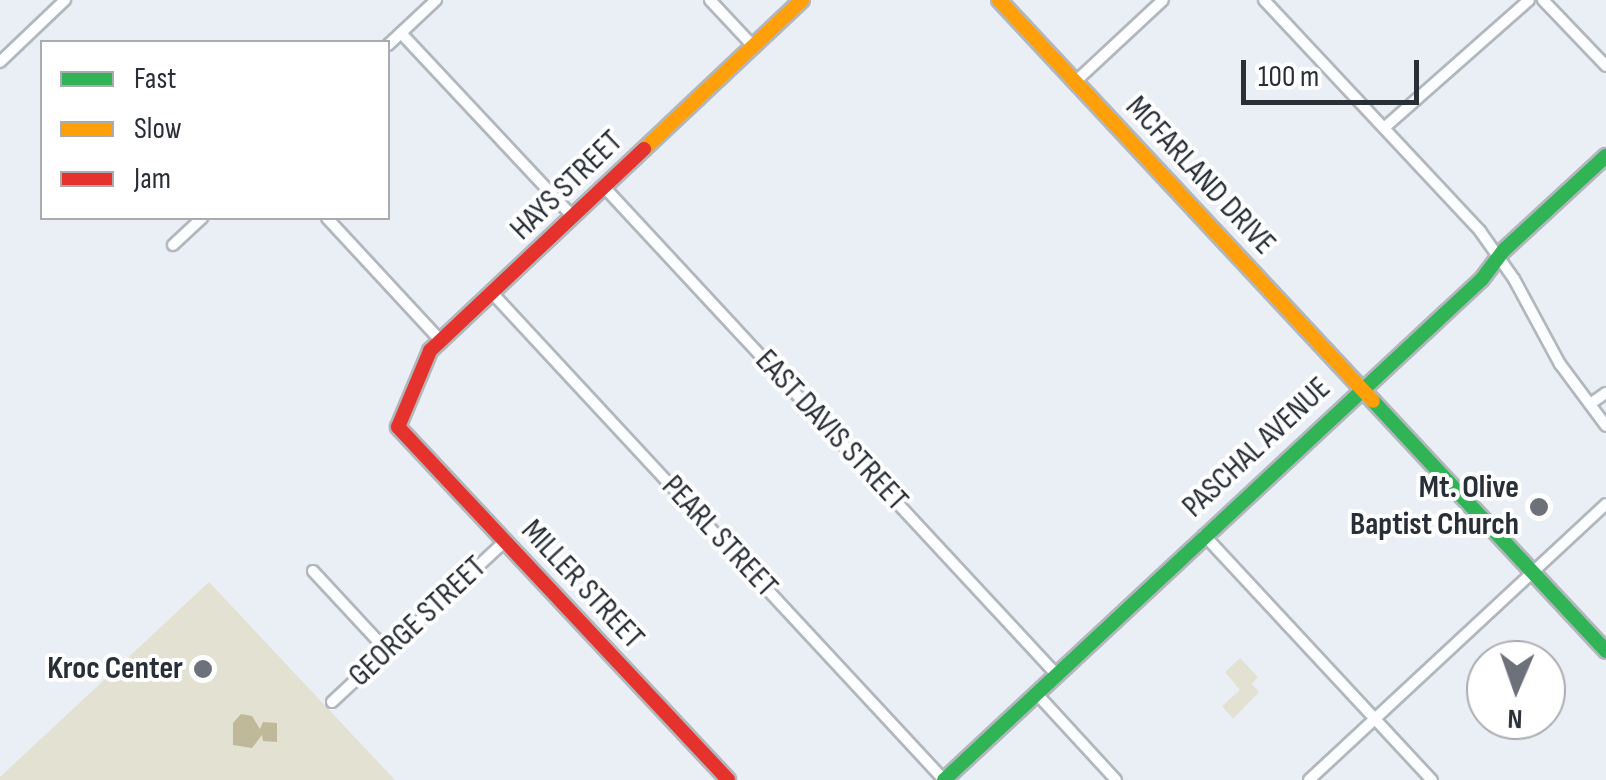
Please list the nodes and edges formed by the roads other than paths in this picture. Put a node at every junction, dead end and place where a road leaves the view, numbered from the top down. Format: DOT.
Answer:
graph roads {
  1 [pos="66,0"];
  2 [pos="436,0"];
  3 [pos="710,0"];
  4 [pos="802,0"];
  5 [pos="998,0"];
  6 [pos="1163,0"];
  7 [pos="1264,0"];
  8 [pos="1529,0"];
  9 [pos="1544,0"];
  10 [pos="401,33"];
  11 [pos="390,43"];
  12 [pos="753,46"];
  13 [pos="0,62"];
  14 [pos="1606,66"];
  15 [pos="1076,82"];
  16 [pos="1384,128"];
  17 [pos="1606,156"];
  18 [pos="605,188"];
  19 [pos="573,217"];
  20 [pos="200,220"];
  21 [pos="330,220"];
  22 [pos="172,246"];
  23 [pos="1500,257"];
  24 [pos="494,295"];
  25 [pos="441,341"];
  26 [pos="1362,389"];
  27 [pos="1606,392"];
  28 [pos="1590,404"];
  29 [pos="1606,426"];
  30 [pos="398,427"];
  31 [pos="1606,504"];
  32 [pos="1204,535"];
  33 [pos="504,542"];
  34 [pos="1534,569"];
  35 [pos="314,571"];
  36 [pos="387,650"];
  37 [pos="1606,651"];
  38 [pos="1056,674"];
  39 [pos="1036,693"];
  40 [pos="332,702"];
  41 [pos="1374,720"];
  42 [pos="951,778"];
  43 [pos="728,780"];
  44 [pos="1116,780"];
  45 [pos="1309,780"];
  46 [pos="1432,780"];
  1 -- 13 [label="street"];
  2 -- 10 [label="street"];
  3 -- 12 [label="street"];
  4 -- 12 [label="street, HAYS STREET"];
  5 -- 15 [label="street, MCFARLAND DRIVE"];
  6 -- 15 [label="street"];
  7 -- 16 [label="street"];
  8 -- 16 [label="street"];
  9 -- 14 [label="street"];
  10 -- 11 [label="street"];
  10 -- 19 [label="street"];
  12 -- 18 [label="street, HAYS STREET"];
  15 -- 26 [label="street, MCFARLAND DRIVE"];
  16 -- 23 [label="street"];
  17 -- 23 [label="street, PASCHAL AVENUE"];
  18 -- 19 [label="street, HAYS STREET"];
  18 -- 38 [label="street, EAST DAVIS STREET"];
  19 -- 24 [label="street, HAYS STREET"];
  20 -- 22 [label="street"];
  21 -- 25 [label="street"];
  23 -- 26 [label="street, PASCHAL AVENUE"];
  23 -- 28 [label="street"];
  24 -- 25 [label="street, HAYS STREET"];
  24 -- 42 [label="street, PEARL STREET"];
  25 -- 30 [label="street, HAYS STREET"];
  26 -- 32 [label="street, PASCHAL AVENUE"];
  26 -- 34 [label="street, MCFARLAND DRIVE"];
  27 -- 28 [label="street"];
  28 -- 29 [label="street"];
  30 -- 33 [label="street, MILLER STREET"];
  31 -- 34 [label="street"];
  32 -- 38 [label="street, PASCHAL AVENUE"];
  32 -- 41 [label="street"];
  33 -- 36 [label="street, GEORGE STREET"];
  33 -- 43 [label="street, MILLER STREET"];
  34 -- 37 [label="street, MCFARLAND DRIVE"];
  34 -- 41 [label="street"];
  35 -- 36 [label="street"];
  36 -- 40 [label="street, GEORGE STREET"];
  38 -- 39 [label="street, PASCHAL AVENUE"];
  39 -- 42 [label="street, PASCHAL AVENUE"];
  39 -- 44 [label="street"];
  41 -- 45 [label="street"];
  41 -- 46 [label="street"];
}
